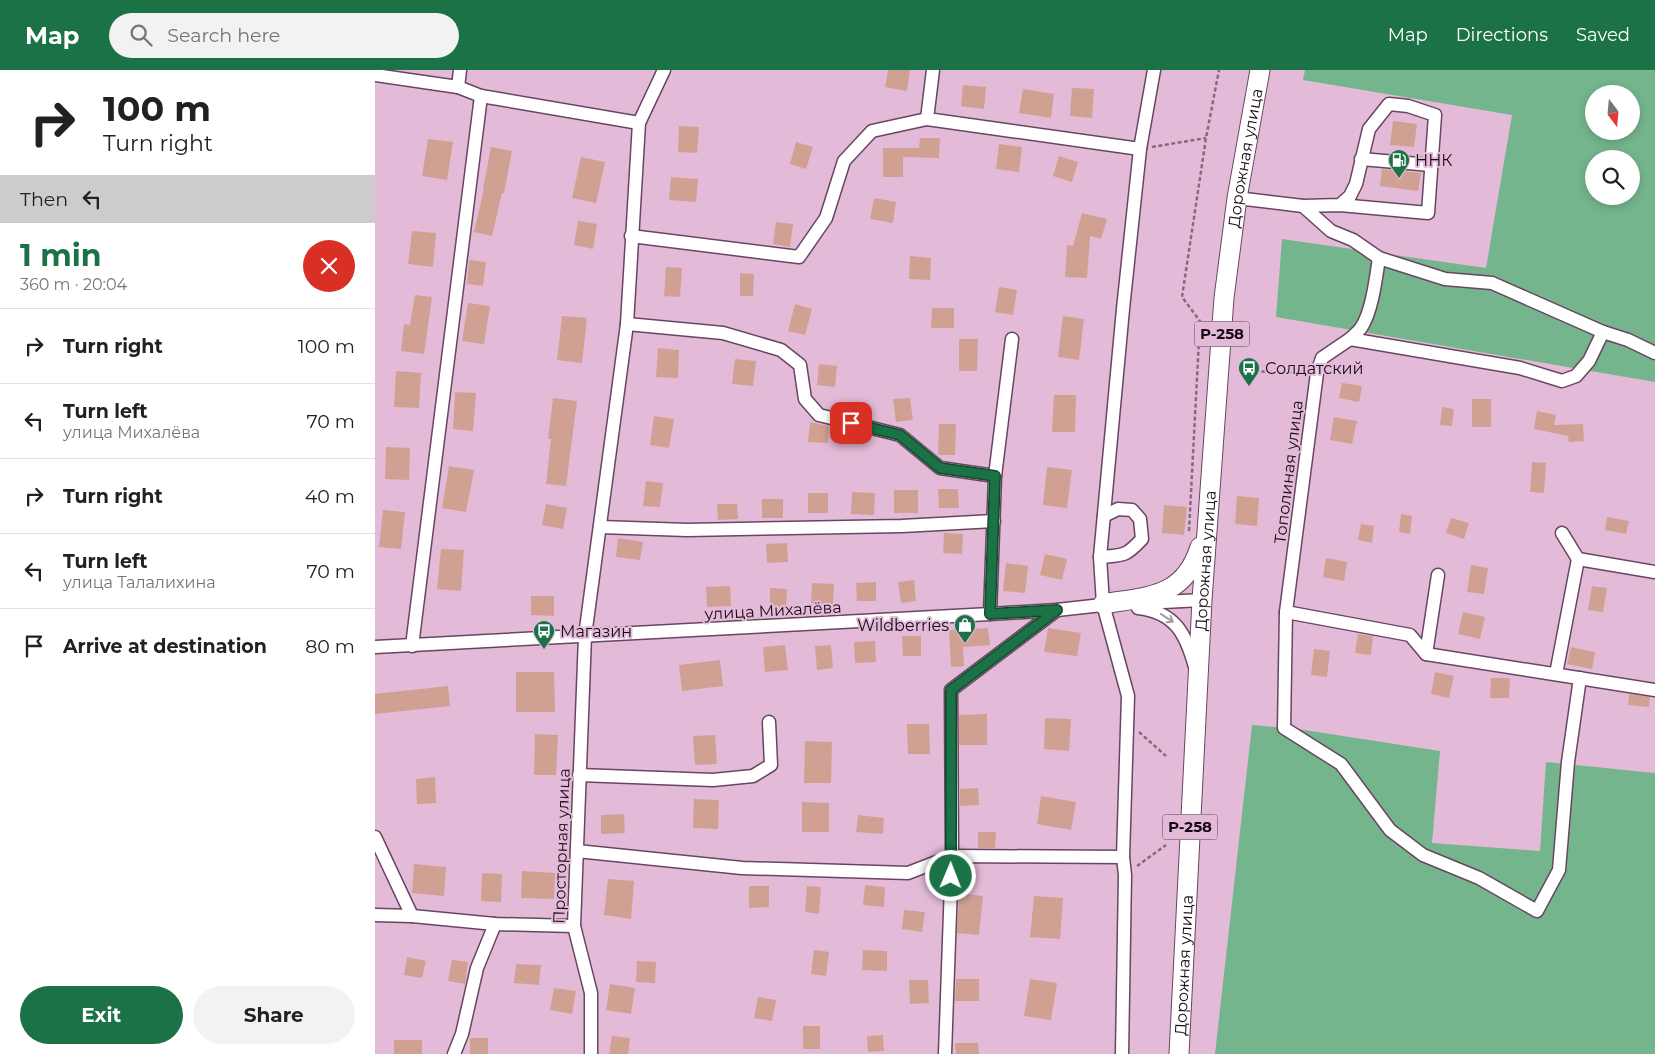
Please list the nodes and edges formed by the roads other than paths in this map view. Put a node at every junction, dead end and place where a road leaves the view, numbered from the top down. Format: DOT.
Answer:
graph roads {
  1 [pos="460,70"];
  2 [pos="664,70"];
  3 [pos="933,70"];
  4 [pos="1154,70"];
  5 [pos="1260,70"];
  6 [pos="375,75"];
  7 [pos="458,87"];
  8 [pos="481,96"];
  9 [pos="927,119"];
  10 [pos="639,123"];
  11 [pos="1140,148"];
  12 [pos="1361,159"];
  13 [pos="1431,165"];
  14 [pos="1237,198"];
  15 [pos="1340,205"];
  16 [pos="1303,206"];
  17 [pos="631,236"];
  18 [pos="1379,258"];
  19 [pos="627,324"];
  20 [pos="1603,332"];
  21 [pos="1012,339"];
  22 [pos="1350,340"];
  23 [pos="1655,353"];
  24 [pos="995,476"];
  25 [pos="1104,516"];
  26 [pos="994,521"];
  27 [pos="1207,526"];
  28 [pos="600,527"];
  29 [pos="1562,533"];
  30 [pos="1100,558"];
  31 [pos="1578,559"];
  32 [pos="1655,572"];
  33 [pos="1438,575"];
  34 [pos="1202,600"];
  35 [pos="1103,604"];
  36 [pos="1057,610"];
  37 [pos="1286,612"];
  38 [pos="990,614"];
  39 [pos="585,636"];
  40 [pos="412,646"];
  41 [pos="375,647"];
  42 [pos="1426,654"];
  43 [pos="1555,674"];
  44 [pos="1580,678"];
  45 [pos="1197,679"];
  46 [pos="1655,690"];
  47 [pos="769,722"];
  48 [pos="579,775"];
  49 [pos="375,837"];
  50 [pos="577,851"];
  51 [pos="951,856"];
  52 [pos="1123,858"];
  53 [pos="375,915"];
  54 [pos="412,916"];
  55 [pos="495,924"];
  56 [pos="573,926"];
  57 [pos="454,1054"];
  58 [pos="591,1054"];
  59 [pos="945,1054"];
  60 [pos="1122,1054"];
  61 [pos="1179,1054"];
  1 -- 7 [label="street"];
  2 -- 10 [label="street"];
  3 -- 9 [label="street"];
  4 -- 11 [label="street"];
  5 -- 14 [label="highway, Дорожная улица / Р-258"];
  6 -- 7 [label="street"];
  7 -- 8 [label="street"];
  8 -- 10 [label="street"];
  8 -- 40 [label="street"];
  9 -- 11 [label="street"];
  9 -- 17 [label="street"];
  10 -- 17 [label="street, Просторная улица"];
  11 -- 25 [label="street"];
  12 -- 13 [label="street"];
  12 -- 13 [label="street"];
  12 -- 15 [label="street"];
  13 -- 15 [label="street"];
  14 -- 16 [label="street"];
  14 -- 27 [label="highway, Дорожная улица / Р-258"];
  15 -- 16 [label="street"];
  16 -- 18 [label="street"];
  17 -- 19 [label="street, Просторная улица"];
  18 -- 20 [label="street"];
  18 -- 22 [label="street"];
  19 -- 24 [label="street"];
  19 -- 28 [label="street, Просторная улица"];
  20 -- 22 [label="street"];
  20 -- 23 [label="street"];
  21 -- 24 [label="street"];
  22 -- 37 [label="street, Тополиная улица"];
  24 -- 26 [label="street"];
  25 -- 30 [label="street"];
  25 -- 30 [label="street"];
  26 -- 28 [label="street"];
  26 -- 38 [label="street"];
  27 -- 34 [label="highway, Дорожная улица / Р-258"];
  27 -- 35 [label="highway"];
  28 -- 39 [label="street, Просторная улица"];
  29 -- 31 [label="street"];
  30 -- 35 [label="street"];
  31 -- 32 [label="street"];
  31 -- 43 [label="street"];
  33 -- 42 [label="street"];
  34 -- 35 [label="street, улица Михалёва"];
  34 -- 45 [label="highway, Дорожная улица / Р-258"];
  35 -- 36 [label="street, улица Михалёва"];
  35 -- 45 [label="street, one-way"];
  35 -- 52 [label="street"];
  36 -- 38 [label="street, улица Михалёва"];
  36 -- 51 [label="street"];
  37 -- 42 [label="street"];
  37 -- 44 [label="street, Тополиная улица"];
  38 -- 39 [label="street, улица Михалёва"];
  39 -- 40 [label="street, улица Михалёва"];
  39 -- 48 [label="street, Просторная улица"];
  40 -- 41 [label="street, улица Михалёва"];
  42 -- 43 [label="street"];
  43 -- 44 [label="street"];
  44 -- 46 [label="street"];
  45 -- 61 [label="highway, Дорожная улица / Р-258"];
  47 -- 48 [label="street"];
  48 -- 50 [label="street, Просторная улица"];
  49 -- 54 [label="street"];
  50 -- 51 [label="street"];
  50 -- 56 [label="street, Просторная улица"];
  51 -- 52 [label="street"];
  51 -- 59 [label="street"];
  52 -- 60 [label="street"];
  53 -- 54 [label="street"];
  54 -- 55 [label="street"];
  55 -- 56 [label="street"];
  55 -- 57 [label="street"];
  56 -- 58 [label="street, Просторная улица"];
}
